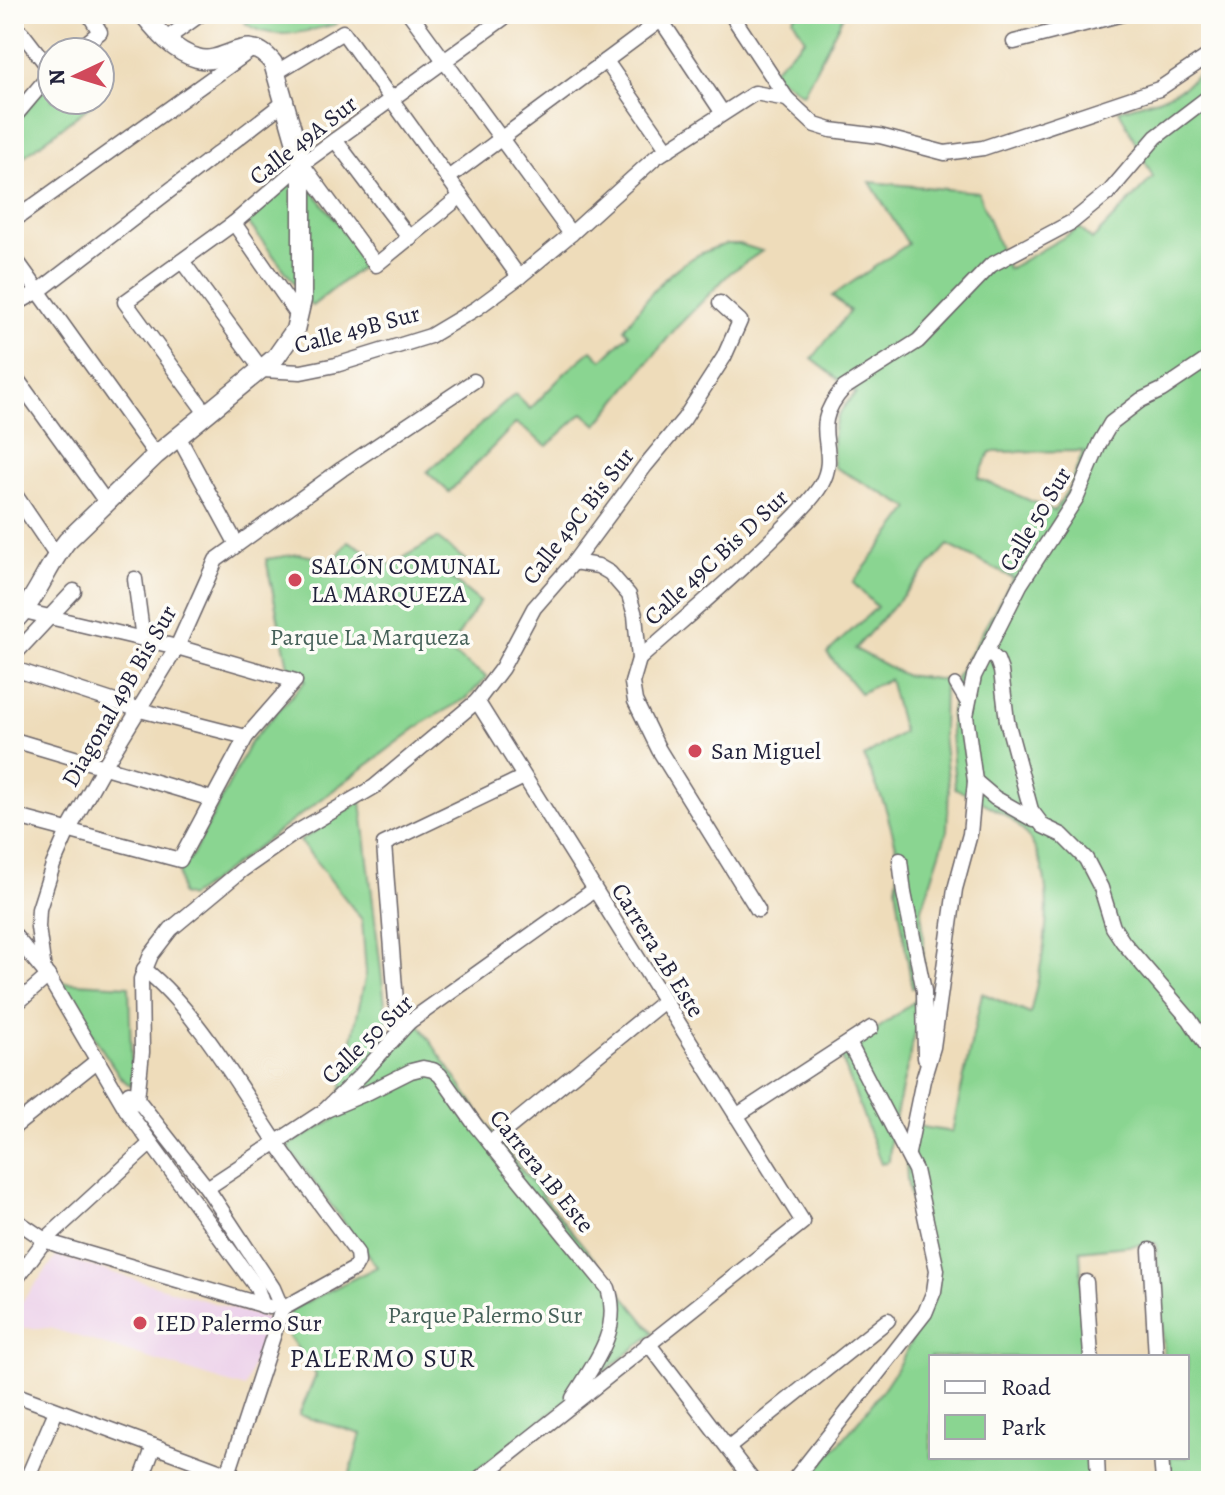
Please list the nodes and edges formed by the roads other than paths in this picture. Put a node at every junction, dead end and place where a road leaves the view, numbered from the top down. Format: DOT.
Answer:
graph roads {
  1 [pos="89,14"];
  2 [pos="143,14"];
  3 [pos="201,14"];
  4 [pos="410,14"];
  5 [pos="731,14"];
  6 [pos="1123,14"];
  7 [pos="501,16"];
  8 [pos="662,16"];
  9 [pos="22,33"];
  10 [pos="95,36"];
  11 [pos="166,39"];
  12 [pos="1014,42"];
  13 [pos="253,49"];
  14 [pos="36,51"];
  15 [pos="1211,54"];
  16 [pos="444,61"];
  17 [pos="606,61"];
  18 [pos="277,72"];
  19 [pos="36,91"];
  20 [pos="1211,95"];
  21 [pos="391,99"];
  22 [pos="787,99"];
  23 [pos="286,101"];
  24 [pos="722,112"];
  25 [pos="14,117"];
  26 [pos="501,138"];
  27 [pos="335,140"];
  28 [pos="668,150"];
  29 [pos="302,164"];
  30 [pos="448,178"];
  31 [pos="461,196"];
  32 [pos="14,220"];
  33 [pos="234,223"];
  34 [pos="571,234"];
  35 [pos="410,239"];
  36 [pos="14,257"];
  37 [pos="182,261"];
  38 [pos="519,277"];
  39 [pos="39,291"];
  40 [pos="720,303"];
  41 [pos="14,305"];
  42 [pos="299,317"];
  43 [pos="1211,357"];
  44 [pos="262,370"];
  45 [pos="14,375"];
  46 [pos="474,381"];
  47 [pos="206,413"];
  48 [pos="178,436"];
  49 [pos="156,455"];
  50 [pos="14,493"];
  51 [pos="106,502"];
  52 [pos="236,543"];
  53 [pos="56,555"];
  54 [pos="574,562"];
  55 [pos="135,579"];
  56 [pos="74,591"];
  57 [pos="17,610"];
  58 [pos="50,617"];
  59 [pos="143,639"];
  60 [pos="177,647"];
  61 [pos="987,651"];
  62 [pos="14,655"];
  63 [pos="639,659"];
  64 [pos="14,669"];
  65 [pos="955,684"];
  66 [pos="477,701"];
  67 [pos="967,704"];
  68 [pos="140,710"];
  69 [pos="246,737"];
  70 [pos="14,740"];
  71 [pos="103,768"];
  72 [pos="524,777"];
  73 [pos="975,781"];
  74 [pos="212,799"];
  75 [pos="14,816"];
  76 [pos="1043,826"];
  77 [pos="68,831"];
  78 [pos="900,860"];
  79 [pos="594,890"];
  80 [pos="758,910"];
  81 [pos="14,935"];
  82 [pos="144,969"];
  83 [pos="46,973"];
  84 [pos="664,1001"];
  85 [pos="14,1006"];
  86 [pos="409,1022"];
  87 [pos="871,1028"];
  88 [pos="849,1043"];
  89 [pos="1211,1052"];
  90 [pos="98,1060"];
  91 [pos="925,1070"];
  92 [pos="132,1104"];
  93 [pos="324,1111"];
  94 [pos="736,1116"];
  95 [pos="14,1127"];
  96 [pos="275,1142"];
  97 [pos="151,1143"];
  98 [pos="490,1143"];
  99 [pos="908,1153"];
  100 [pos="207,1188"];
  101 [pos="14,1219"];
  102 [pos="45,1240"];
  103 [pos="1150,1250"];
  104 [pos="14,1282"];
  105 [pos="1086,1282"];
  106 [pos="263,1306"];
  107 [pos="282,1309"];
  108 [pos="888,1320"];
  109 [pos="648,1343"];
  110 [pos="1091,1355"];
  111 [pos="1156,1355"];
  112 [pos="14,1394"];
  113 [pos="567,1407"];
  114 [pos="56,1411"];
  115 [pos="154,1446"];
  116 [pos="729,1447"];
  117 [pos="1097,1459"];
  118 [pos="1161,1459"];
  119 [pos="228,1474"];
  120 [pos="244,1480"];
  121 [pos="26,1481"];
  122 [pos="141,1481"];
  123 [pos="476,1481"];
  124 [pos="753,1481"];
  125 [pos="793,1481"];
  126 [pos="1098,1481"];
  127 [pos="1163,1481"];
  1 -- 10 [label="street"];
  2 -- 11 [label="street"];
  3 -- 11 [label="street"];
  4 -- 16 [label="street"];
  5 -- 22 [label="street"];
  6 -- 12 [label="street"];
  7 -- 16 [label="street, Calle 49A Sur"];
  8 -- 17 [label="street"];
  8 -- 24 [label="street"];
  9 -- 14 [label="street"];
  11 -- 13 [label="street"];
  13 -- 18 [label="street"];
  13 -- 32 [label="street"];
  15 -- 22 [label="street"];
  16 -- 21 [label="street, Calle 49A Sur"];
  16 -- 26 [label="street"];
  17 -- 26 [label="street"];
  17 -- 28 [label="street"];
  18 -- 21 [label="street"];
  18 -- 23 [label="street"];
  19 -- 25 [label="street"];
  20 -- 63 [label="street, Calle 49C Bis D Sur"];
  21 -- 27 [label="street, Calle 49A Sur"];
  21 -- 30 [label="street"];
  22 -- 24 [label="street, Calle 49B Sur"];
  23 -- 29 [label="street"];
  23 -- 39 [label="street"];
  24 -- 28 [label="street, Calle 49B Sur"];
  26 -- 30 [label="street"];
  26 -- 34 [label="street"];
  27 -- 29 [label="street, Calle 49A Sur"];
  27 -- 35 [label="street"];
  28 -- 34 [label="street, Calle 49B Sur"];
  29 -- 33 [label="street, Calle 49A Sur"];
  29 -- 35 [label="street"];
  29 -- 42 [label="street"];
  30 -- 31 [label="street"];
  31 -- 35 [label="street"];
  31 -- 38 [label="street"];
  33 -- 37 [label="street, Calle 49A Sur"];
  33 -- 42 [label="street"];
  34 -- 38 [label="street, Calle 49B Sur"];
  36 -- 39 [label="street"];
  37 -- 44 [label="street"];
  37 -- 47 [label="street, Calle 49A Sur"];
  38 -- 44 [label="street, Calle 49B Sur"];
  39 -- 41 [label="street"];
  39 -- 49 [label="street"];
  40 -- 54 [label="street, Calle 49C Bis Sur"];
  42 -- 44 [label="street"];
  43 -- 61 [label="street, Calle 50 Sur"];
  44 -- 47 [label="street"];
  45 -- 51 [label="street"];
  46 -- 52 [label="street, Diagonal 49B Bis Sur"];
  47 -- 48 [label="street"];
  48 -- 49 [label="street"];
  48 -- 52 [label="street"];
  49 -- 51 [label="street"];
  50 -- 53 [label="street"];
  51 -- 53 [label="street"];
  52 -- 60 [label="street, Diagonal 49B Bis Sur"];
  53 -- 57 [label="street"];
  54 -- 63 [label="street"];
  54 -- 66 [label="street, Calle 49C Bis Sur"];
  55 -- 59 [label="street"];
  56 -- 58 [label="street"];
  57 -- 58 [label="street"];
  58 -- 59 [label="street"];
  58 -- 62 [label="street"];
  59 -- 60 [label="street"];
  60 -- 68 [label="street, Diagonal 49B Bis Sur"];
  60 -- 69 [label="street"];
  61 -- 67 [label="street, Calle 50 Sur"];
  61 -- 76 [label="street"];
  63 -- 80 [label="street"];
  64 -- 68 [label="street"];
  65 -- 67 [label="street"];
  66 -- 72 [label="street, Carrera 2B Este"];
  66 -- 82 [label="street, Calle 49C Bis Sur"];
  67 -- 73 [label="street, Calle 50 Sur"];
  68 -- 69 [label="street"];
  68 -- 71 [label="street, Diagonal 49B Bis Sur"];
  69 -- 74 [label="street"];
  70 -- 71 [label="street"];
  71 -- 74 [label="street"];
  71 -- 77 [label="street, Diagonal 49B Bis Sur"];
  72 -- 79 [label="street, Carrera 2B Este"];
  72 -- 86 [label="street"];
  73 -- 76 [label="street"];
  73 -- 91 [label="street, Calle 50 Sur"];
  74 -- 77 [label="street"];
  75 -- 77 [label="street"];
  76 -- 89 [label="street"];
  77 -- 83 [label="street, Diagonal 49B Bis Sur"];
  78 -- 91 [label="street"];
  79 -- 84 [label="street, Carrera 2B Este"];
  79 -- 86 [label="street, Calle 50 Sur"];
  81 -- 83 [label="street"];
  82 -- 92 [label="street"];
  82 -- 96 [label="street"];
  83 -- 85 [label="street"];
  83 -- 90 [label="street"];
  84 -- 94 [label="street, Carrera 2B Este"];
  84 -- 98 [label="street"];
  86 -- 93 [label="street, Calle 50 Sur"];
  87 -- 88 [label="street"];
  88 -- 94 [label="street"];
  88 -- 99 [label="street"];
  90 -- 92 [label="street"];
  90 -- 95 [label="street"];
  91 -- 99 [label="street"];
  92 -- 97 [label="street"];
  92 -- 100 [label="street"];
  93 -- 96 [label="street, Calle 50 Sur"];
  93 -- 98 [label="street, Carrera 1B Este"];
  94 -- 109 [label="street, Carrera 2B Este"];
  96 -- 100 [label="street, Calle 50 Sur"];
  96 -- 107 [label="street"];
  97 -- 102 [label="street"];
  97 -- 106 [label="street"];
  98 -- 113 [label="street, Carrera 1B Este"];
  99 -- 125 [label="street"];
  100 -- 107 [label="street"];
  101 -- 102 [label="street"];
  102 -- 104 [label="street"];
  102 -- 106 [label="street"];
  103 -- 111 [label="street"];
  105 -- 110 [label="street"];
  106 -- 107 [label="street"];
  107 -- 119 [label="street"];
  108 -- 116 [label="street"];
  109 -- 113 [label="street"];
  109 -- 116 [label="street"];
  112 -- 114 [label="street"];
  113 -- 123 [label="street"];
  114 -- 115 [label="street"];
  114 -- 121 [label="street"];
  115 -- 119 [label="street"];
  115 -- 122 [label="street"];
  116 -- 124 [label="street"];
  117 -- 126 [label="street"];
  118 -- 127 [label="street"];
  119 -- 120 [label="street"];
}
